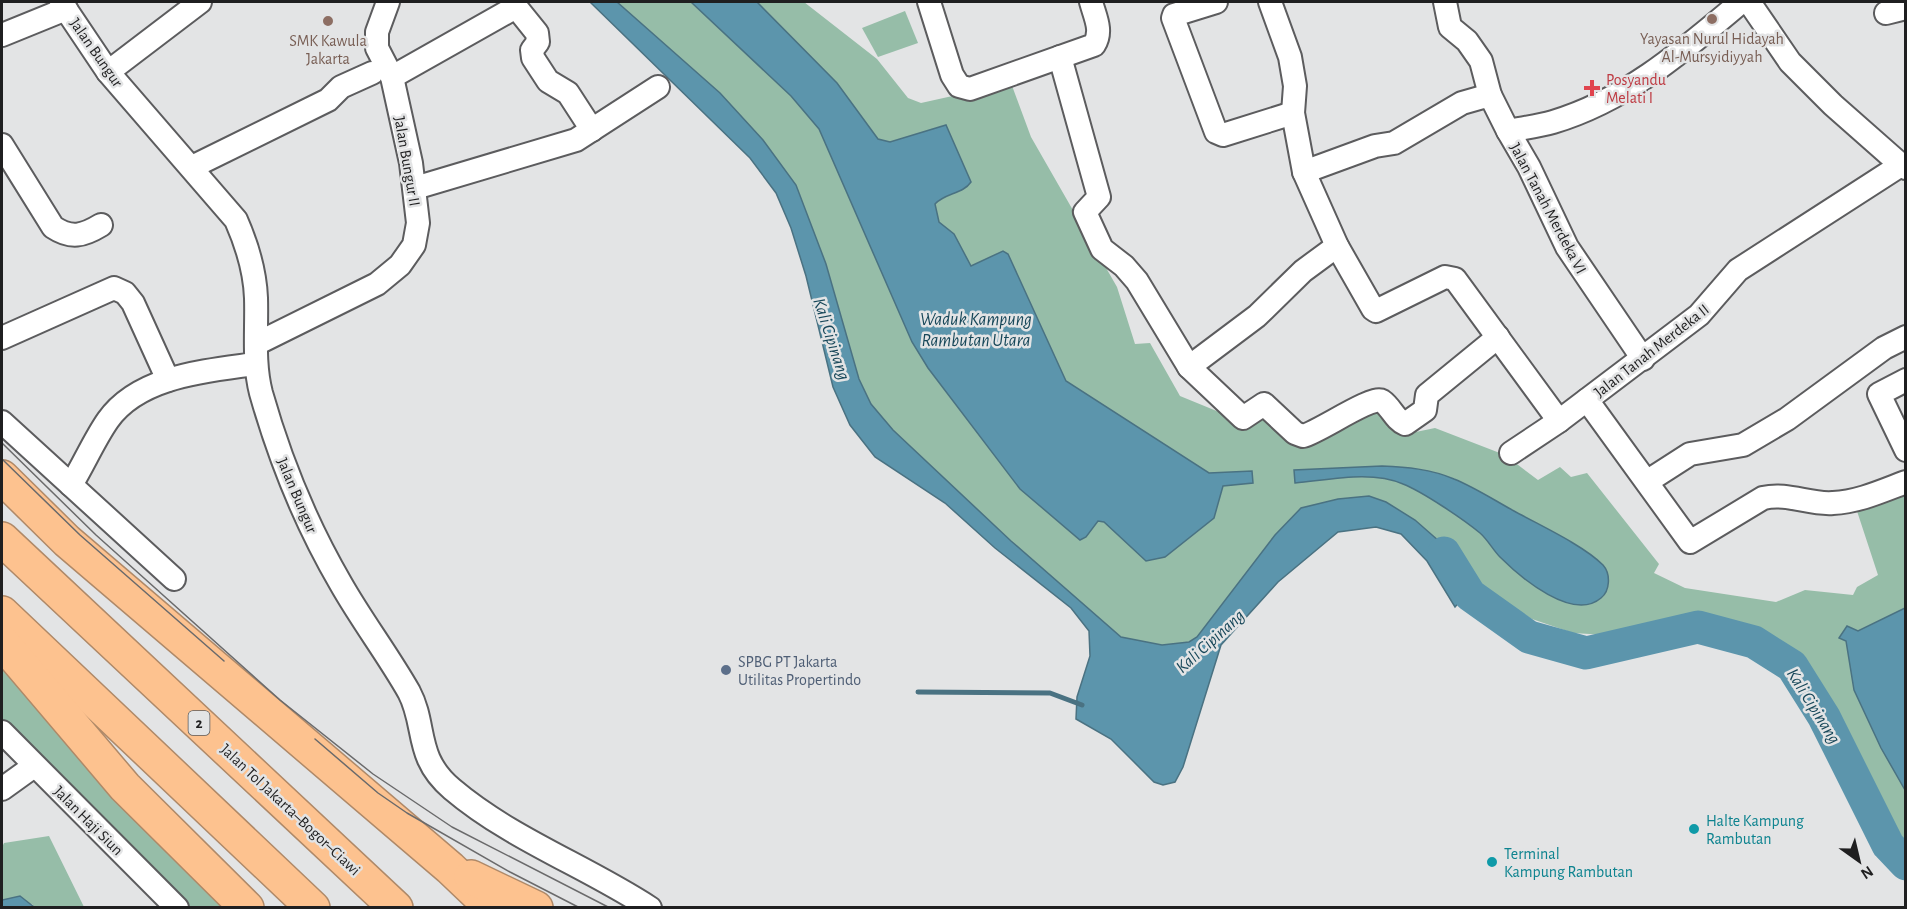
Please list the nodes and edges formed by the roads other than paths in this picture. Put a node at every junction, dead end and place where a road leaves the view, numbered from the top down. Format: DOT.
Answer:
graph roads {
  1 [pos="200,2"];
  2 [pos="387,2"];
  3 [pos="929,2"];
  4 [pos="1091,2"];
  5 [pos="1216,2"];
  6 [pos="1270,2"];
  7 [pos="1445,2"];
  8 [pos="1741,2"];
  9 [pos="1749,2"];
  10 [pos="514,4"];
  11 [pos="64,5"];
  12 [pos="2,35"];
  13 [pos="1060,57"];
  14 [pos="108,72"];
  15 [pos="382,75"];
  16 [pos="658,87"];
  17 [pos="1490,95"];
  18 [pos="1293,112"];
  19 [pos="592,130"];
  20 [pos="1508,131"];
  21 [pos="2,145"];
  22 [pos="1903,166"];
  23 [pos="192,167"];
  24 [pos="1304,172"];
  25 [pos="415,188"];
  26 [pos="101,225"];
  27 [pos="1337,246"];
  28 [pos="1498,337"];
  29 [pos="1905,337"];
  30 [pos="2,338"];
  31 [pos="256,354"];
  32 [pos="1643,359"];
  33 [pos="1189,367"];
  34 [pos="168,380"];
  35 [pos="1905,380"];
  36 [pos="1587,400"];
  37 [pos="1559,421"];
  38 [pos="2,422"];
  39 [pos="1905,450"];
  40 [pos="1511,453"];
  41 [pos="2,477"];
  42 [pos="1648,481"];
  43 [pos="1905,482"];
  44 [pos="70,485"];
  45 [pos="2,540"];
  46 [pos="174,579"];
  47 [pos="2,613"];
  48 [pos="2,642"];
  49 [pos="2,732"];
  50 [pos="34,766"];
  51 [pos="2,789"];
  52 [pos="450,868"];
  53 [pos="492,903"];
  54 [pos="177,908"];
  55 [pos="247,908"];
  56 [pos="313,908"];
  57 [pos="396,908"];
  58 [pos="536,908"];
  59 [pos="650,908"];
  1 -- 14 [label="street"];
  2 -- 15 [label="street, Jalan Bungur II"];
  3 -- 13 [label="street"];
  4 -- 13 [label="street"];
  5 -- 18 [label="street"];
  6 -- 18 [label="street"];
  7 -- 17 [label="street"];
  8 -- 20 [label="street, Jalan Tanah Merdeka VI"];
  9 -- 22 [label="street"];
  10 -- 15 [label="street"];
  10 -- 19 [label="street"];
  11 -- 12 [label="street"];
  11 -- 14 [label="street, Jalan Bungur"];
  13 -- 33 [label="street"];
  14 -- 23 [label="street, Jalan Bungur"];
  15 -- 23 [label="street"];
  15 -- 25 [label="street, Jalan Bungur II"];
  16 -- 19 [label="street"];
  17 -- 20 [label="street"];
  17 -- 24 [label="street"];
  18 -- 24 [label="street"];
  19 -- 25 [label="street"];
  20 -- 32 [label="street, Jalan Tanah Merdeka VI"];
  21 -- 26 [label="street"];
  22 -- 32 [label="street, Jalan Tanah Merdeka II"];
  23 -- 31 [label="street, Jalan Bungur"];
  24 -- 27 [label="street"];
  25 -- 31 [label="street, Jalan Bungur II"];
  27 -- 28 [label="street"];
  27 -- 33 [label="street"];
  28 -- 33 [label="street"];
  28 -- 37 [label="street"];
  29 -- 42 [label="street"];
  30 -- 34 [label="street"];
  31 -- 34 [label="street, Jalan Bungur II"];
  31 -- 59 [label="street, Jalan Bungur"];
  32 -- 36 [label="street, Jalan Tanah Merdeka II"];
  34 -- 44 [label="street, Jalan Bungur II"];
  35 -- 39 [label="street"];
  36 -- 37 [label="street, Jalan Tanah Merdeka II"];
  36 -- 42 [label="street"];
  37 -- 40 [label="street, Jalan Tanah Merdeka II"];
  38 -- 44 [label="street"];
  41 -- 52 [label="highway"];
  42 -- 43 [label="street"];
  44 -- 46 [label="street"];
  45 -- 57 [label="highway, Jalan Tol Jakarta–Bogor–Ciawi / 2"];
  47 -- 56 [label="highway"];
  48 -- 55 [label="highway"];
  49 -- 50 [label="street, Jalan Haji Siun"];
  50 -- 51 [label="street"];
  50 -- 54 [label="street, Jalan Haji Siun"];
  52 -- 53 [label="highway"];
  52 -- 58 [label="highway"];
}
